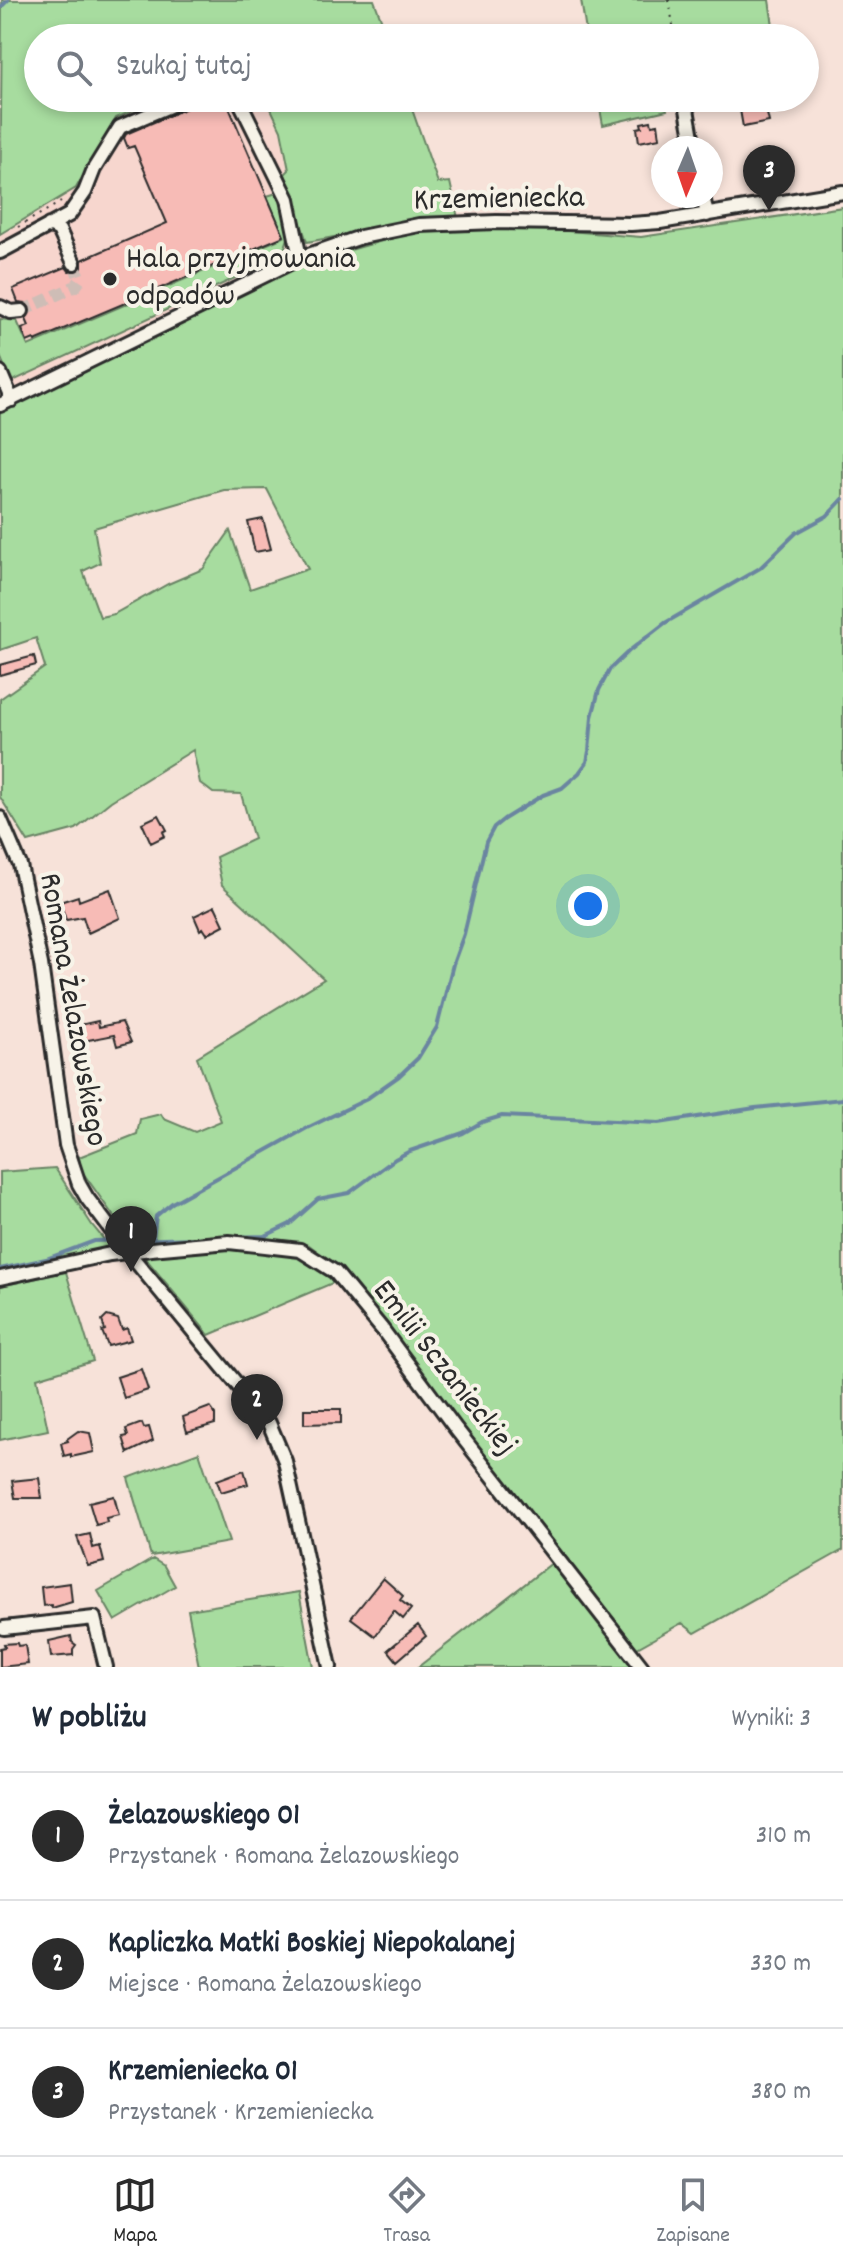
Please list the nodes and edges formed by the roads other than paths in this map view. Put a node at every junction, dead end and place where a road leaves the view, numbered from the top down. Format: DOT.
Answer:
graph roads {
  1 [pos="155,112"];
  2 [pos="245,112"];
  3 [pos="688,112"];
  4 [pos="692,136"];
  5 [pos="843,192"];
  6 [pos="706,208"];
  7 [pos="707,215"];
  8 [pos="49,225"];
  9 [pos="0,252"];
  10 [pos="300,258"];
  11 [pos="74,263"];
  12 [pos="0,307"];
  13 [pos="22,311"];
  14 [pos="0,372"];
  15 [pos="6,403"];
  16 [pos="0,818"];
  17 [pos="126,1250"];
  18 [pos="0,1278"];
  19 [pos="4,1628"];
  20 [pos="106,1667"];
  21 [pos="330,1667"];
  22 [pos="642,1667"];
  1 -- 8 [label="street"];
  2 -- 10 [label="street"];
  3 -- 4 [label="street"];
  5 -- 7 [label="street, Krzemieniecka"];
  6 -- 7 [label="street"];
  7 -- 10 [label="street, Krzemieniecka"];
  8 -- 9 [label="street"];
  8 -- 11 [label="street"];
  10 -- 15 [label="street, Krzemieniecka"];
  12 -- 13 [label="street"];
  14 -- 15 [label="street"];
  16 -- 17 [label="street, Romana Żelazowskiego"];
  17 -- 18 [label="street, Emilii Sczanieckiej"];
  17 -- 21 [label="street, Romana Żelazowskiego"];
  17 -- 22 [label="street, Emilii Sczanieckiej"];
  19 -- 20 [label="street"];
}
